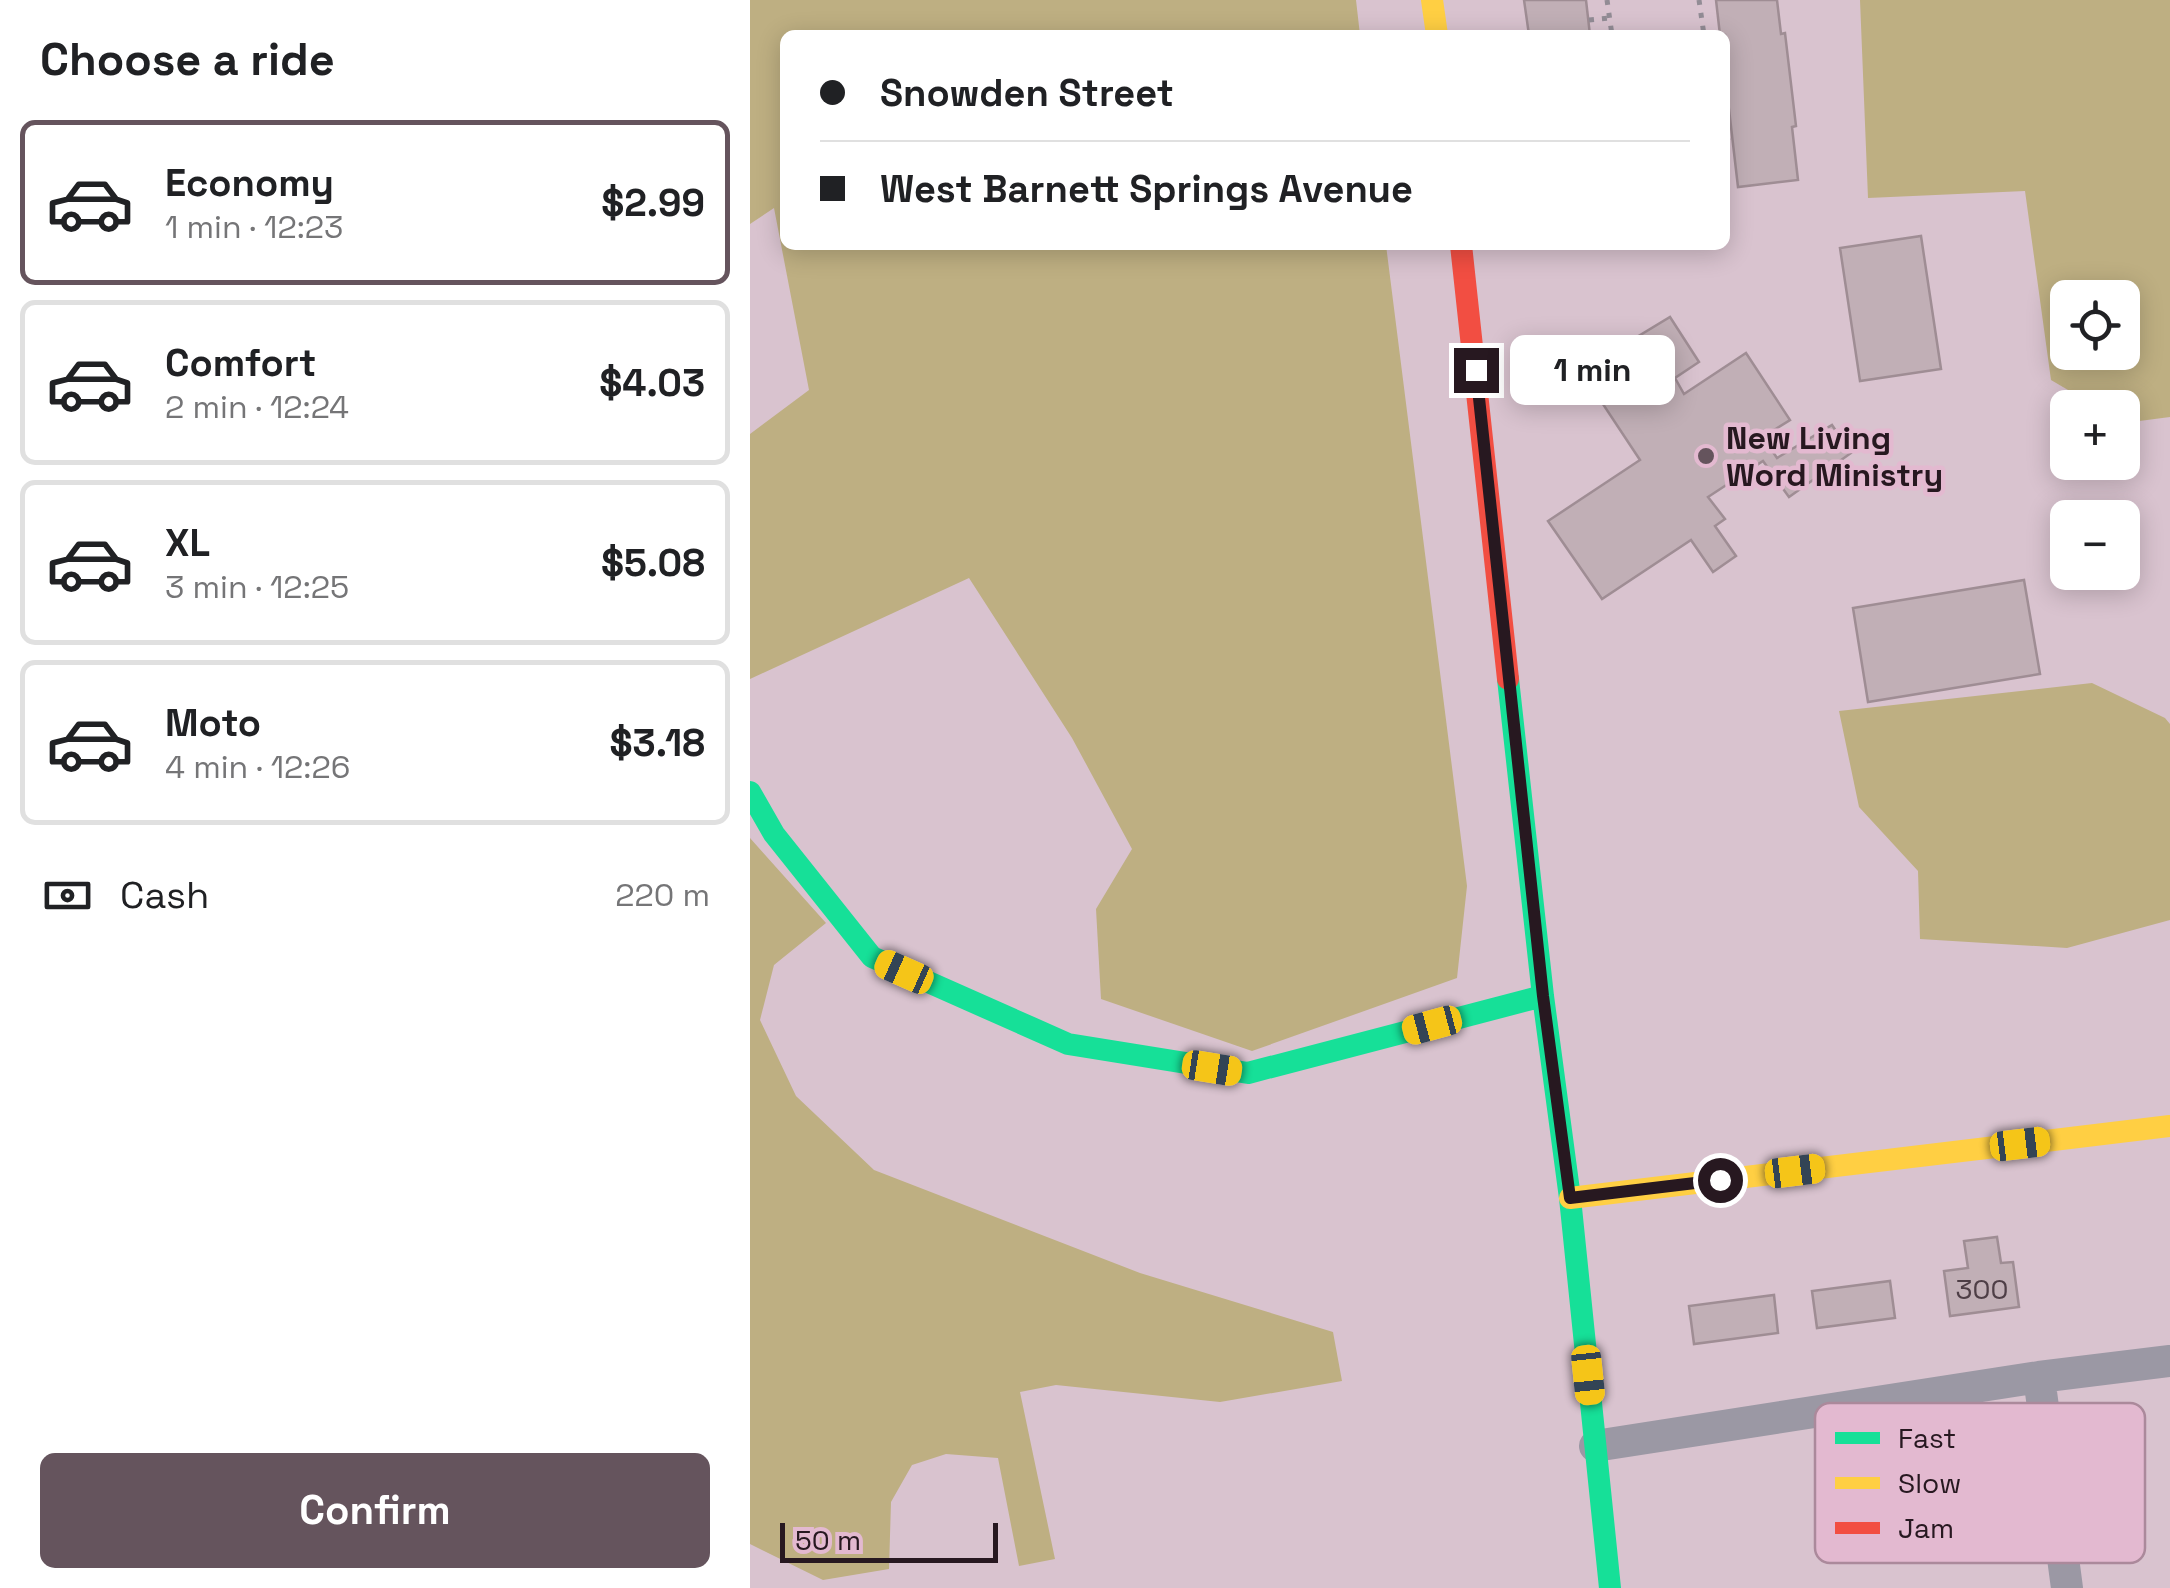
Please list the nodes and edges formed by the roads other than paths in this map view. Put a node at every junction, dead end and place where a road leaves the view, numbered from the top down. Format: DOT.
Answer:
graph roads {
  1 [pos="1432,0"];
  2 [pos="1435,30"];
  3 [pos="1463,250"];
  4 [pos="750,792"];
  5 [pos="1543,996"];
  6 [pos="2170,1126"];
  7 [pos="1570,1198"];
  8 [pos="2170,1362"];
  9 [pos="2039,1378"];
  10 [pos="1876,1403"];
  11 [pos="2042,1403"];
  12 [pos="1815,1412"];
  13 [pos="1596,1446"];
  14 [pos="2064,1563"];
  15 [pos="1610,1588"];
  16 [pos="2067,1588"];
  1 -- 2 [label="street"];
  3 -- 5 [label="street"];
  4 -- 5 [label="street"];
  5 -- 7 [label="street"];
  6 -- 7 [label="street"];
  7 -- 13 [label="street"];
  8 -- 9 [label="street"];
  9 -- 10 [label="street"];
  9 -- 11 [label="street"];
  12 -- 13 [label="street"];
  13 -- 15 [label="street"];
  14 -- 16 [label="street"];
}
